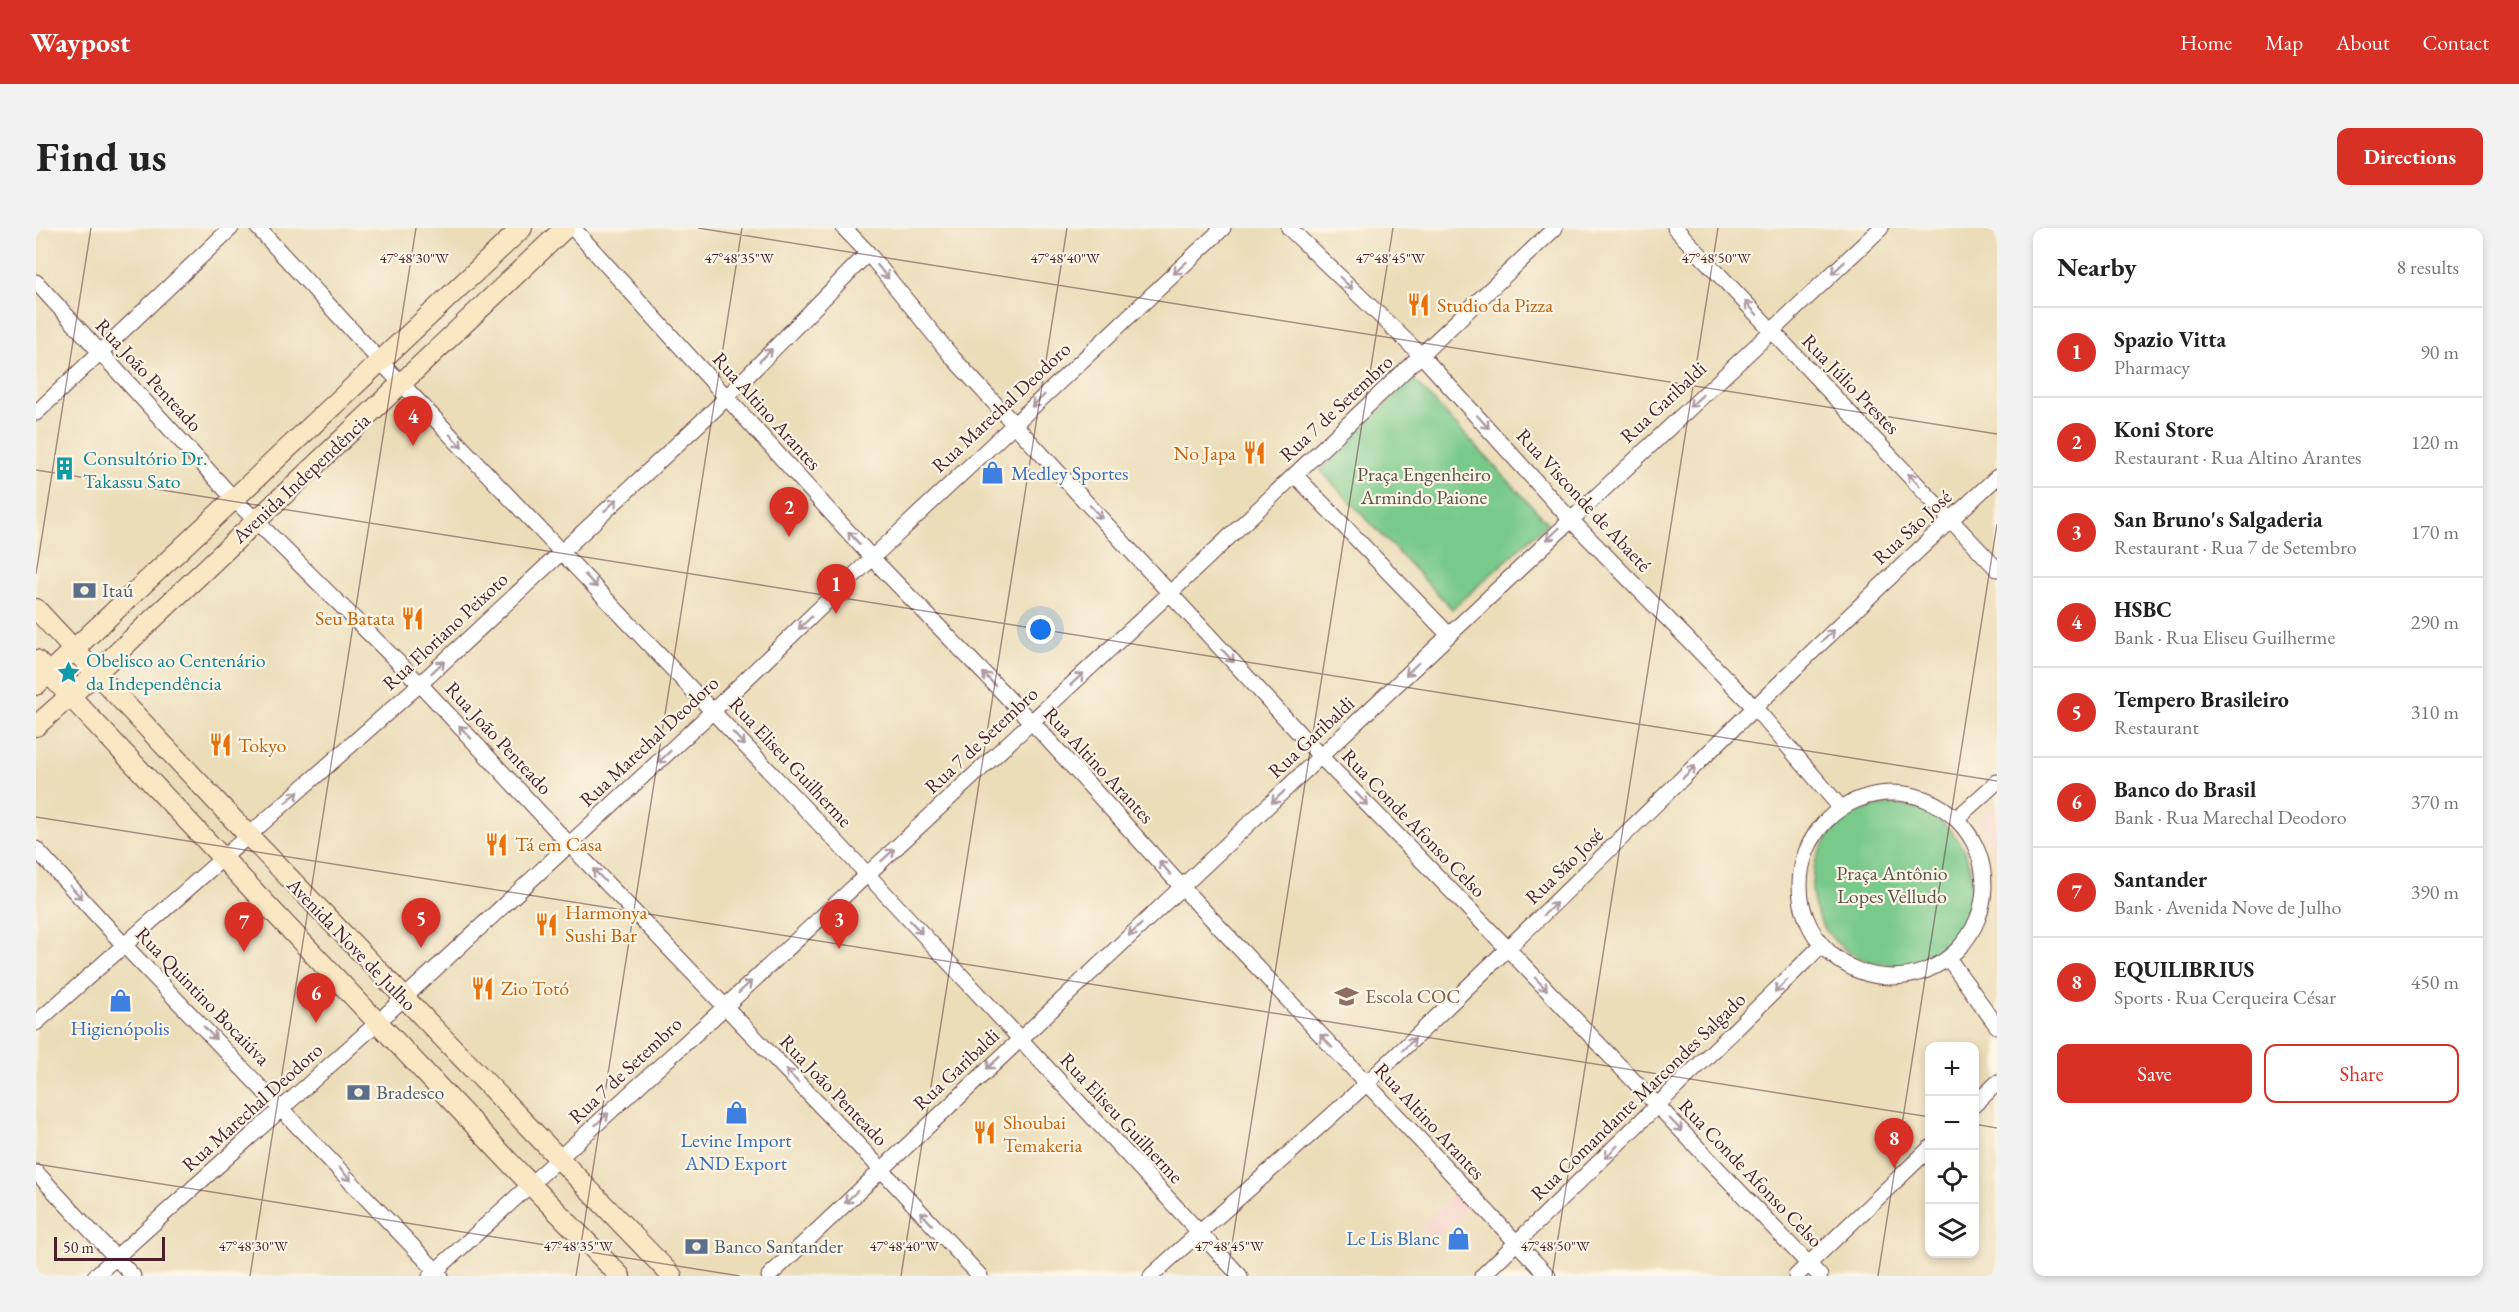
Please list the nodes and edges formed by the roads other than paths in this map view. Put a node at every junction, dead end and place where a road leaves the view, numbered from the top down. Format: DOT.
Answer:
graph roads {
  1 [pos="231,228"];
  2 [pos="258,228"];
  3 [pos="522,228"];
  4 [pos="565,228"];
  5 [pos="573,228"];
  6 [pos="844,228"];
  7 [pos="1223,228"];
  8 [pos="1289,228"];
  9 [pos="1555,228"];
  10 [pos="1675,228"];
  11 [pos="1881,228"];
  12 [pos="868,254"];
  13 [pos="36,282"];
  14 [pos="1771,330"];
  15 [pos="100,353"];
  16 [pos="1422,356"];
  17 [pos="381,362"];
  18 [pos="401,383"];
  19 [pos="726,397"];
  20 [pos="36,413"];
  21 [pos="1014,424"];
  22 [pos="1295,476"];
  23 [pos="1997,477"];
  24 [pos="235,500"];
  25 [pos="1570,519"];
  26 [pos="1951,519"];
  27 [pos="256,521"];
  28 [pos="562,551"];
  29 [pos="872,558"];
  30 [pos="1997,569"];
  31 [pos="1170,593"];
  32 [pos="36,609"];
  33 [pos="1448,634"];
  34 [pos="75,650"];
  35 [pos="40,673"];
  36 [pos="96,673"];
  37 [pos="420,684"];
  38 [pos="71,695"];
  39 [pos="1754,707"];
  40 [pos="713,711"];
  41 [pos="1031,722"];
  42 [pos="36,726"];
  43 [pos="1321,757"];
  44 [pos="1997,782"];
  45 [pos="1841,808"];
  46 [pos="1956,819"];
  47 [pos="248,835"];
  48 [pos="569,844"];
  49 [pos="36,849"];
  50 [pos="223,858"];
  51 [pos="867,874"];
  52 [pos="1181,886"];
  53 [pos="123,944"];
  54 [pos="1822,945"];
  55 [pos="1508,949"];
  56 [pos="1948,958"];
  57 [pos="403,998"];
  58 [pos="725,1006"];
  59 [pos="378,1022"];
  60 [pos="36,1023"];
  61 [pos="1997,1026"];
  62 [pos="1019,1038"];
  63 [pos="1997,1083"];
  64 [pos="1366,1084"];
  65 [pos="1979,1100"];
  66 [pos="1658,1106"];
  67 [pos="281,1107"];
  68 [pos="1927,1150"];
  69 [pos="559,1159"];
  70 [pos="881,1168"];
  71 [pos="36,1172"];
  72 [pos="531,1185"];
  73 [pos="1199,1232"];
  74 [pos="1517,1243"];
  75 [pos="116,1258"];
  76 [pos="1809,1264"];
  77 [pos="435,1274"];
  78 [pos="95,1276"];
  79 [pos="133,1276"];
  80 [pos="620,1276"];
  81 [pos="672,1276"];
  82 [pos="769,1276"];
  83 [pos="980,1276"];
  84 [pos="1151,1276"];
  85 [pos="1240,1276"];
  86 [pos="1482,1276"];
  87 [pos="1548,1276"];
  88 [pos="1796,1276"];
  89 [pos="1820,1276"];
  1 -- 15 [label="street"];
  2 -- 17 [label="street, Rua Eliseu Guilherme"];
  3 -- 17 [label="main road, Avenida Independência"];
  4 -- 18 [label="main road, Avenida Independência"];
  5 -- 19 [label="street, Rua Altino Arantes"];
  6 -- 12 [label="street, Rua Conde Afonso Celso"];
  7 -- 21 [label="street, Rua Marechal Deodoro, one-way"];
  8 -- 16 [label="street, Rua Visconde de Abaeté, one-way"];
  9 -- 16 [label="street, Rua 7 de Setembro"];
  14 -- 10 [label="street, Rua Júlio Prestes, one-way"];
  11 -- 14 [label="street, Rua Garibaldi, one-way"];
  19 -- 12 [label="street, Rua Floriano Peixoto, one-way"];
  12 -- 21 [label="street, Rua Conde Afonso Celso, one-way"];
  13 -- 15 [label="street, Rua João Penteado"];
  14 -- 25 [label="street, Rua Garibaldi, one-way"];
  26 -- 14 [label="street, Rua Júlio Prestes, one-way"];
  15 -- 20 [label="street"];
  15 -- 24 [label="street, Rua João Penteado"];
  16 -- 22 [label="street, Rua 7 de Setembro"];
  16 -- 25 [label="street, Rua Visconde de Abaeté, one-way"];
  17 -- 18 [label="street, Rua Eliseu Guilherme"];
  17 -- 24 [label="main road, Avenida Independência"];
  18 -- 27 [label="main road, Avenida Independência"];
  18 -- 28 [label="street, Rua Eliseu Guilherme, one-way"];
  28 -- 19 [label="street, Rua Floriano Peixoto, one-way"];
  29 -- 19 [label="street, Rua Altino Arantes, one-way"];
  21 -- 29 [label="street, Rua Marechal Deodoro"];
  21 -- 31 [label="street, Rua Conde Afonso Celso, one-way"];
  22 -- 31 [label="street, Rua 7 de Setembro"];
  22 -- 33 [label="street"];
  23 -- 26 [label="street, Rua São José"];
  24 -- 27 [label="street, Rua João Penteado"];
  24 -- 34 [label="main road, Avenida Independência"];
  25 -- 33 [label="street, Rua Garibaldi, one-way"];
  25 -- 39 [label="street, Rua Visconde de Abaeté"];
  26 -- 30 [label="street, Rua Júlio Prestes"];
  39 -- 26 [label="street, Rua São José, one-way"];
  27 -- 36 [label="main road, Avenida Independência"];
  27 -- 37 [label="street, Rua João Penteado"];
  37 -- 28 [label="street, Rua Floriano Peixoto, one-way"];
  28 -- 40 [label="street, Rua Eliseu Guilherme, one-way"];
  29 -- 40 [label="street, Rua Marechal Deodoro, one-way"];
  41 -- 29 [label="street, Rua Altino Arantes, one-way"];
  41 -- 31 [label="street, Rua 7 de Setembro, one-way"];
  31 -- 43 [label="street, Rua Conde Afonso Celso, one-way"];
  32 -- 34 [label="main road, Avenida Nove de Julho"];
  33 -- 43 [label="street, Rua Garibaldi, one-way"];
  34 -- 35 [label="main road, Avenida Independência"];
  34 -- 36 [label="main road, Avenida Nove de Julho"];
  35 -- 38 [label="main road, Avenida Nove de Julho"];
  36 -- 38 [label="main road, Avenida Independência"];
  36 -- 47 [label="main road, Avenida Nove de Julho"];
  47 -- 37 [label="street, Rua Floriano Peixoto, one-way"];
  48 -- 37 [label="street, Rua João Penteado, one-way"];
  38 -- 42 [label="main road, Avenida Independência"];
  38 -- 50 [label="main road, Avenida Nove de Julho"];
  39 -- 45 [label="street, Rua Visconde de Abaeté"];
  55 -- 39 [label="street, Rua São José, one-way"];
  40 -- 48 [label="street, Rua Marechal Deodoro, one-way"];
  40 -- 51 [label="street, Rua Eliseu Guilherme, one-way"];
  51 -- 41 [label="street, Rua 7 de Setembro, one-way"];
  52 -- 41 [label="street, Rua Altino Arantes, one-way"];
  43 -- 52 [label="street, Rua Garibaldi, one-way"];
  43 -- 55 [label="street, Rua Conde Afonso Celso, one-way"];
  44 -- 46 [label="street"];
  45 -- 46 [label="street"];
  45 -- 54 [label="street"];
  46 -- 56 [label="street"];
  47 -- 50 [label="street, Rua Floriano Peixoto"];
  47 -- 57 [label="main road, Avenida Nove de Julho"];
  48 -- 57 [label="street, Rua Marechal Deodoro"];
  58 -- 48 [label="street, Rua João Penteado, one-way"];
  49 -- 53 [label="street, Rua Quintino Bocaiúva, one-way"];
  50 -- 53 [label="street, Rua Floriano Peixoto"];
  50 -- 59 [label="main road, Avenida Nove de Julho"];
  58 -- 51 [label="street, Rua 7 de Setembro, one-way"];
  51 -- 62 [label="street, Rua Eliseu Guilherme, one-way"];
  52 -- 62 [label="street, Rua Garibaldi, one-way"];
  64 -- 52 [label="street, Rua Altino Arantes, one-way"];
  53 -- 60 [label="street, Rua Floriano Peixoto"];
  53 -- 67 [label="street, Rua Quintino Bocaiúva, one-way"];
  54 -- 56 [label="street"];
  54 -- 66 [label="street, Rua Comandante Marcondes Salgado, one-way"];
  64 -- 55 [label="street, Rua São José, one-way"];
  55 -- 66 [label="street, Rua Conde Afonso Celso, one-way"];
  56 -- 61 [label="street"];
  57 -- 59 [label="street, Rua Marechal Deodoro"];
  57 -- 69 [label="main road, Avenida Nove de Julho"];
  69 -- 58 [label="street, Rua 7 de Setembro, one-way"];
  70 -- 58 [label="street, Rua João Penteado, one-way"];
  59 -- 67 [label="street, Rua Marechal Deodoro"];
  59 -- 72 [label="main road, Avenida Nove de Julho"];
  62 -- 70 [label="street, Rua Garibaldi, one-way"];
  62 -- 73 [label="street, Rua Eliseu Guilherme"];
  63 -- 65 [label="street"];
  64 -- 73 [label="street, Rua São José"];
  64 -- 74 [label="street, Rua Altino Arantes"];
  66 -- 74 [label="street, Rua Comandante Marcondes Salgado, one-way"];
  66 -- 76 [label="street, Rua Conde Afonso Celso, one-way"];
  67 -- 75 [label="street, Rua Marechal Deodoro"];
  67 -- 77 [label="street, Rua Quintino Bocaiúva, one-way"];
  68 -- 76 [label="street"];
  69 -- 72 [label="street, Rua 7 de Setembro"];
  69 -- 81 [label="main road, Avenida Nove de Julho"];
  70 -- 82 [label="street, Rua Garibaldi, one-way"];
  83 -- 70 [label="street, Rua João Penteado, one-way"];
  71 -- 75 [label="street"];
  72 -- 77 [label="street, Rua 7 de Setembro"];
  72 -- 80 [label="main road, Avenida Nove de Julho"];
  73 -- 84 [label="street, Rua São José"];
  73 -- 85 [label="street, Rua Eliseu Guilherme"];
  74 -- 86 [label="street, Rua Comandante Marcondes Salgado"];
  74 -- 87 [label="street, Rua Altino Arantes"];
  75 -- 78 [label="street, Rua Marechal Deodoro"];
  75 -- 79 [label="street"];
  76 -- 88 [label="street"];
  76 -- 89 [label="street, Rua Conde Afonso Celso"];
}
